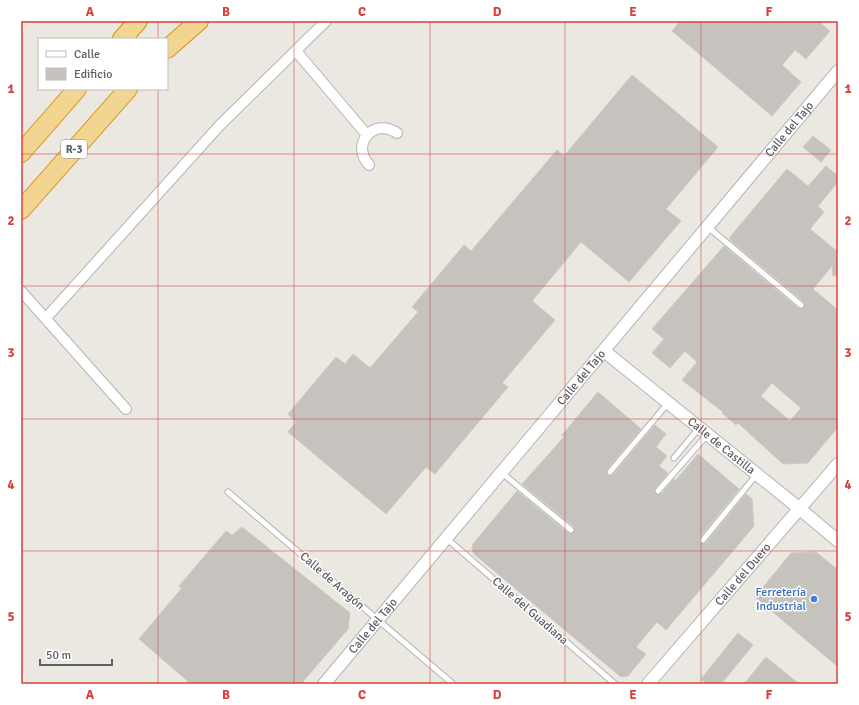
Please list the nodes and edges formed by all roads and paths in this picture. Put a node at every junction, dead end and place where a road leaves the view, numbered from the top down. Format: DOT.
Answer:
graph roads {
  1 [pos="138,21"];
  2 [pos="193,21"];
  3 [pos="199,21"];
  4 [pos="326,21"];
  5 [pos="123,38"];
  6 [pos="168,47"];
  7 [pos="168,47"];
  8 [pos="296,51"];
  9 [pos="838,71"];
  10 [pos="76,90"];
  11 [pos="127,90"];
  12 [pos="397,133"];
  13 [pos="367,135"];
  14 [pos="21,153"];
  15 [pos="369,165"];
  16 [pos="21,210"];
  17 [pos="708,227"];
  18 [pos="21,291"];
  19 [pos="801,305"];
  20 [pos="46,318"];
  21 [pos="604,351"];
  22 [pos="668,403"];
  23 [pos="126,409"];
  24 [pos="704,431"];
  25 [pos="674,458"];
  26 [pos="838,464"];
  27 [pos="610,472"];
  28 [pos="502,474"];
  29 [pos="757,474"];
  30 [pos="658,491"];
  31 [pos="228,492"];
  32 [pos="800,509"];
  33 [pos="571,530"];
  34 [pos="445,538"];
  35 [pos="703,540"];
  36 [pos="838,541"];
  37 [pos="377,620"];
  38 [pos="324,684"];
  39 [pos="453,684"];
  40 [pos="615,684"];
  41 [pos="648,684"];
  1 -- 5 [label="highway"];
  2 -- 6 [label="highway"];
  3 -- 7 [label="highway"];
  4 -- 8 [label="street"];
  8 -- 13 [label="street"];
  8 -- 20 [label="street"];
  9 -- 17 [label="street, Calle del Tajo"];
  10 -- 14 [label="highway"];
  11 -- 16 [label="highway, R-3"];
  12 -- 13 [label="street"];
  13 -- 15 [label="street"];
  17 -- 19 [label="lane"];
  17 -- 21 [label="street, Calle del Tajo"];
  18 -- 20 [label="street"];
  20 -- 23 [label="street"];
  21 -- 22 [label="street, Calle de Castilla"];
  21 -- 28 [label="street, Calle del Tajo"];
  22 -- 24 [label="street, Calle de Castilla"];
  22 -- 27 [label="lane"];
  24 -- 25 [label="lane"];
  24 -- 29 [label="street, Calle de Castilla"];
  24 -- 30 [label="lane"];
  26 -- 32 [label="street, Calle del Duero"];
  28 -- 33 [label="lane"];
  28 -- 34 [label="street, Calle del Tajo"];
  29 -- 32 [label="street, Calle de Castilla"];
  29 -- 35 [label="lane"];
  31 -- 37 [label="lane, Calle de Aragón"];
  32 -- 36 [label="street, Calle de Castilla"];
  32 -- 41 [label="street, Calle del Duero"];
  34 -- 37 [label="street, Calle del Tajo"];
  34 -- 40 [label="lane, Calle del Guadiana"];
  37 -- 38 [label="street, Calle del Tajo"];
  37 -- 39 [label="lane, Calle de Aragón"];
}
